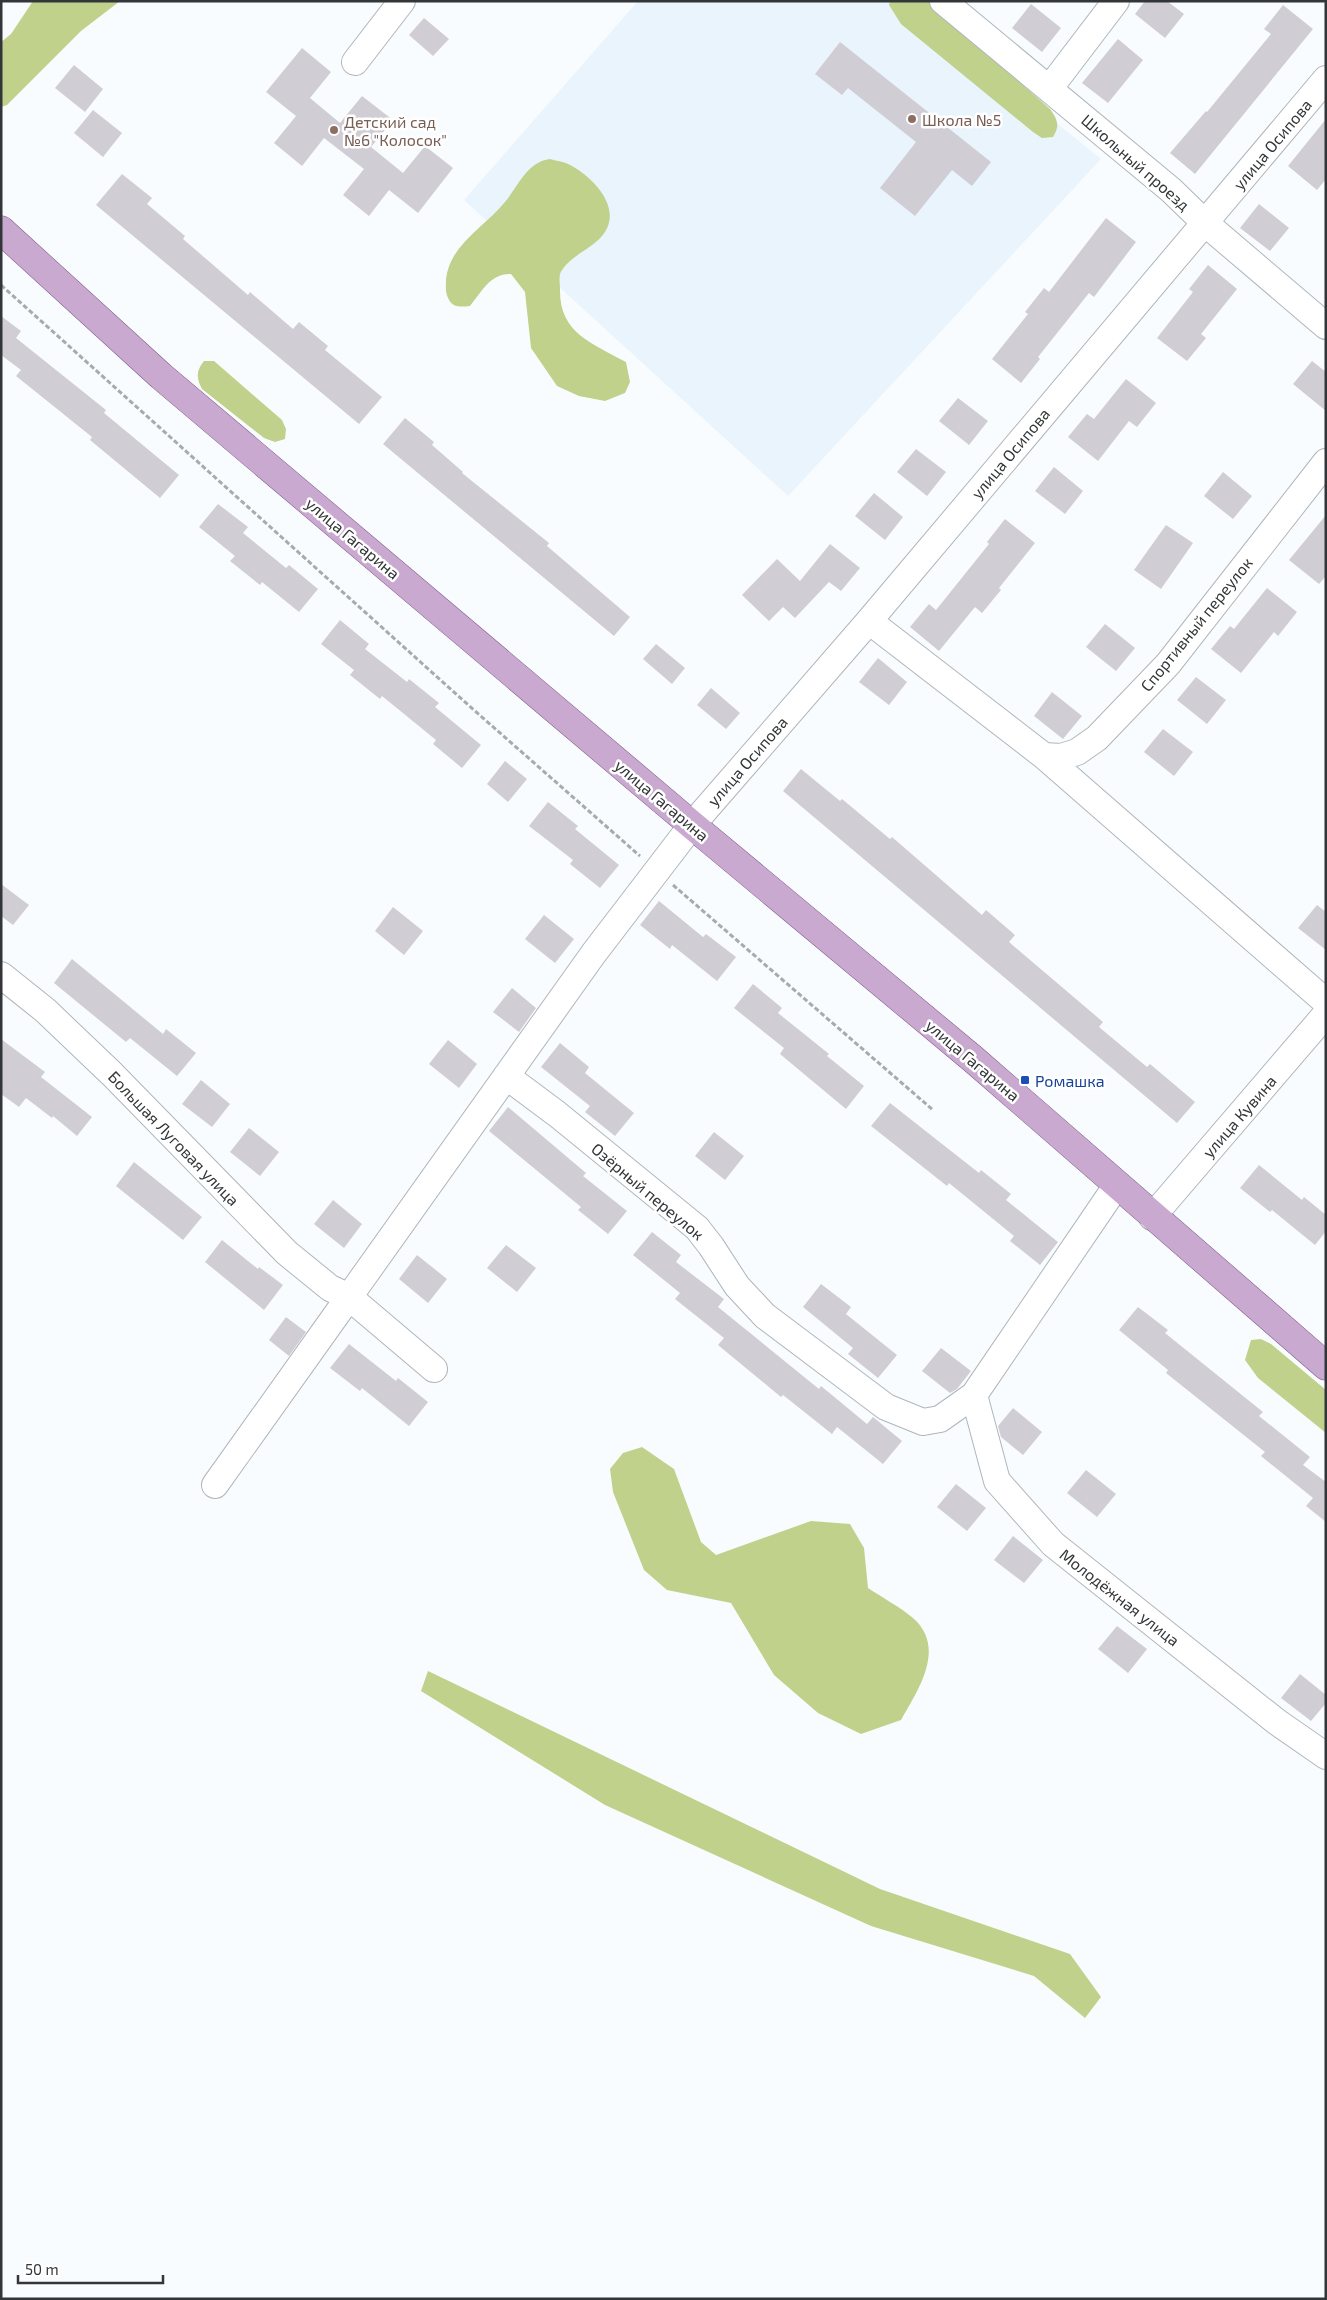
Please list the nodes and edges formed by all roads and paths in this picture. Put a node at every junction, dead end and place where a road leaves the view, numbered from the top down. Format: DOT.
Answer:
graph roads {
  1 [pos="402,1"];
  2 [pos="943,1"];
  3 [pos="1116,1"];
  4 [pos="355,62"];
  5 [pos="1326,79"];
  6 [pos="1049,89"];
  7 [pos="1205,223"];
  8 [pos="1,230"];
  9 [pos="1,285"];
  10 [pos="1326,326"];
  11 [pos="1326,462"];
  12 [pos="869,621"];
  13 [pos="1044,756"];
  14 [pos="692,825"];
  15 [pos="657,871"];
  16 [pos="1,975"];
  17 [pos="1326,1002"];
  18 [pos="1326,1014"];
  19 [pos="506,1076"];
  20 [pos="933,1110"];
  21 [pos="1117,1185"];
  22 [pos="1152,1217"];
  23 [pos="349,1297"];
  24 [pos="1326,1366"];
  25 [pos="434,1369"];
  26 [pos="974,1394"];
  27 [pos="215,1485"];
  28 [pos="1326,1756"];
  1 -- 4 [label="street"];
  2 -- 6 [label="street, Школьный проезд"];
  3 -- 6 [label="street"];
  5 -- 7 [label="street, улица Осипова"];
  6 -- 7 [label="street, Школьный проезд"];
  7 -- 10 [label="street, Школьный проезд"];
  7 -- 12 [label="street, улица Осипова"];
  8 -- 14 [label="main road, улица Гагарина"];
  9 -- 15 [label="path"];
  11 -- 13 [label="street, Спортивный переулок"];
  12 -- 13 [label="street"];
  12 -- 14 [label="street, улица Осипова"];
  13 -- 17 [label="street"];
  14 -- 15 [label="street, улица Осипова"];
  14 -- 21 [label="main road, улица Гагарина"];
  15 -- 19 [label="street, улица Осипова"];
  15 -- 20 [label="path"];
  16 -- 23 [label="street, Большая Луговая улица"];
  18 -- 22 [label="street, улица Кувина"];
  19 -- 23 [label="street, улица Осипова"];
  19 -- 26 [label="street, Озёрный переулок"];
  21 -- 22 [label="main road, улица Гагарина"];
  21 -- 26 [label="street, Озёрный переулок"];
  22 -- 24 [label="main road, улица Гагарина"];
  23 -- 25 [label="street, Большая Луговая улица"];
  23 -- 27 [label="street, улица Осипова"];
  26 -- 28 [label="street, Молодёжная улица"];
}
